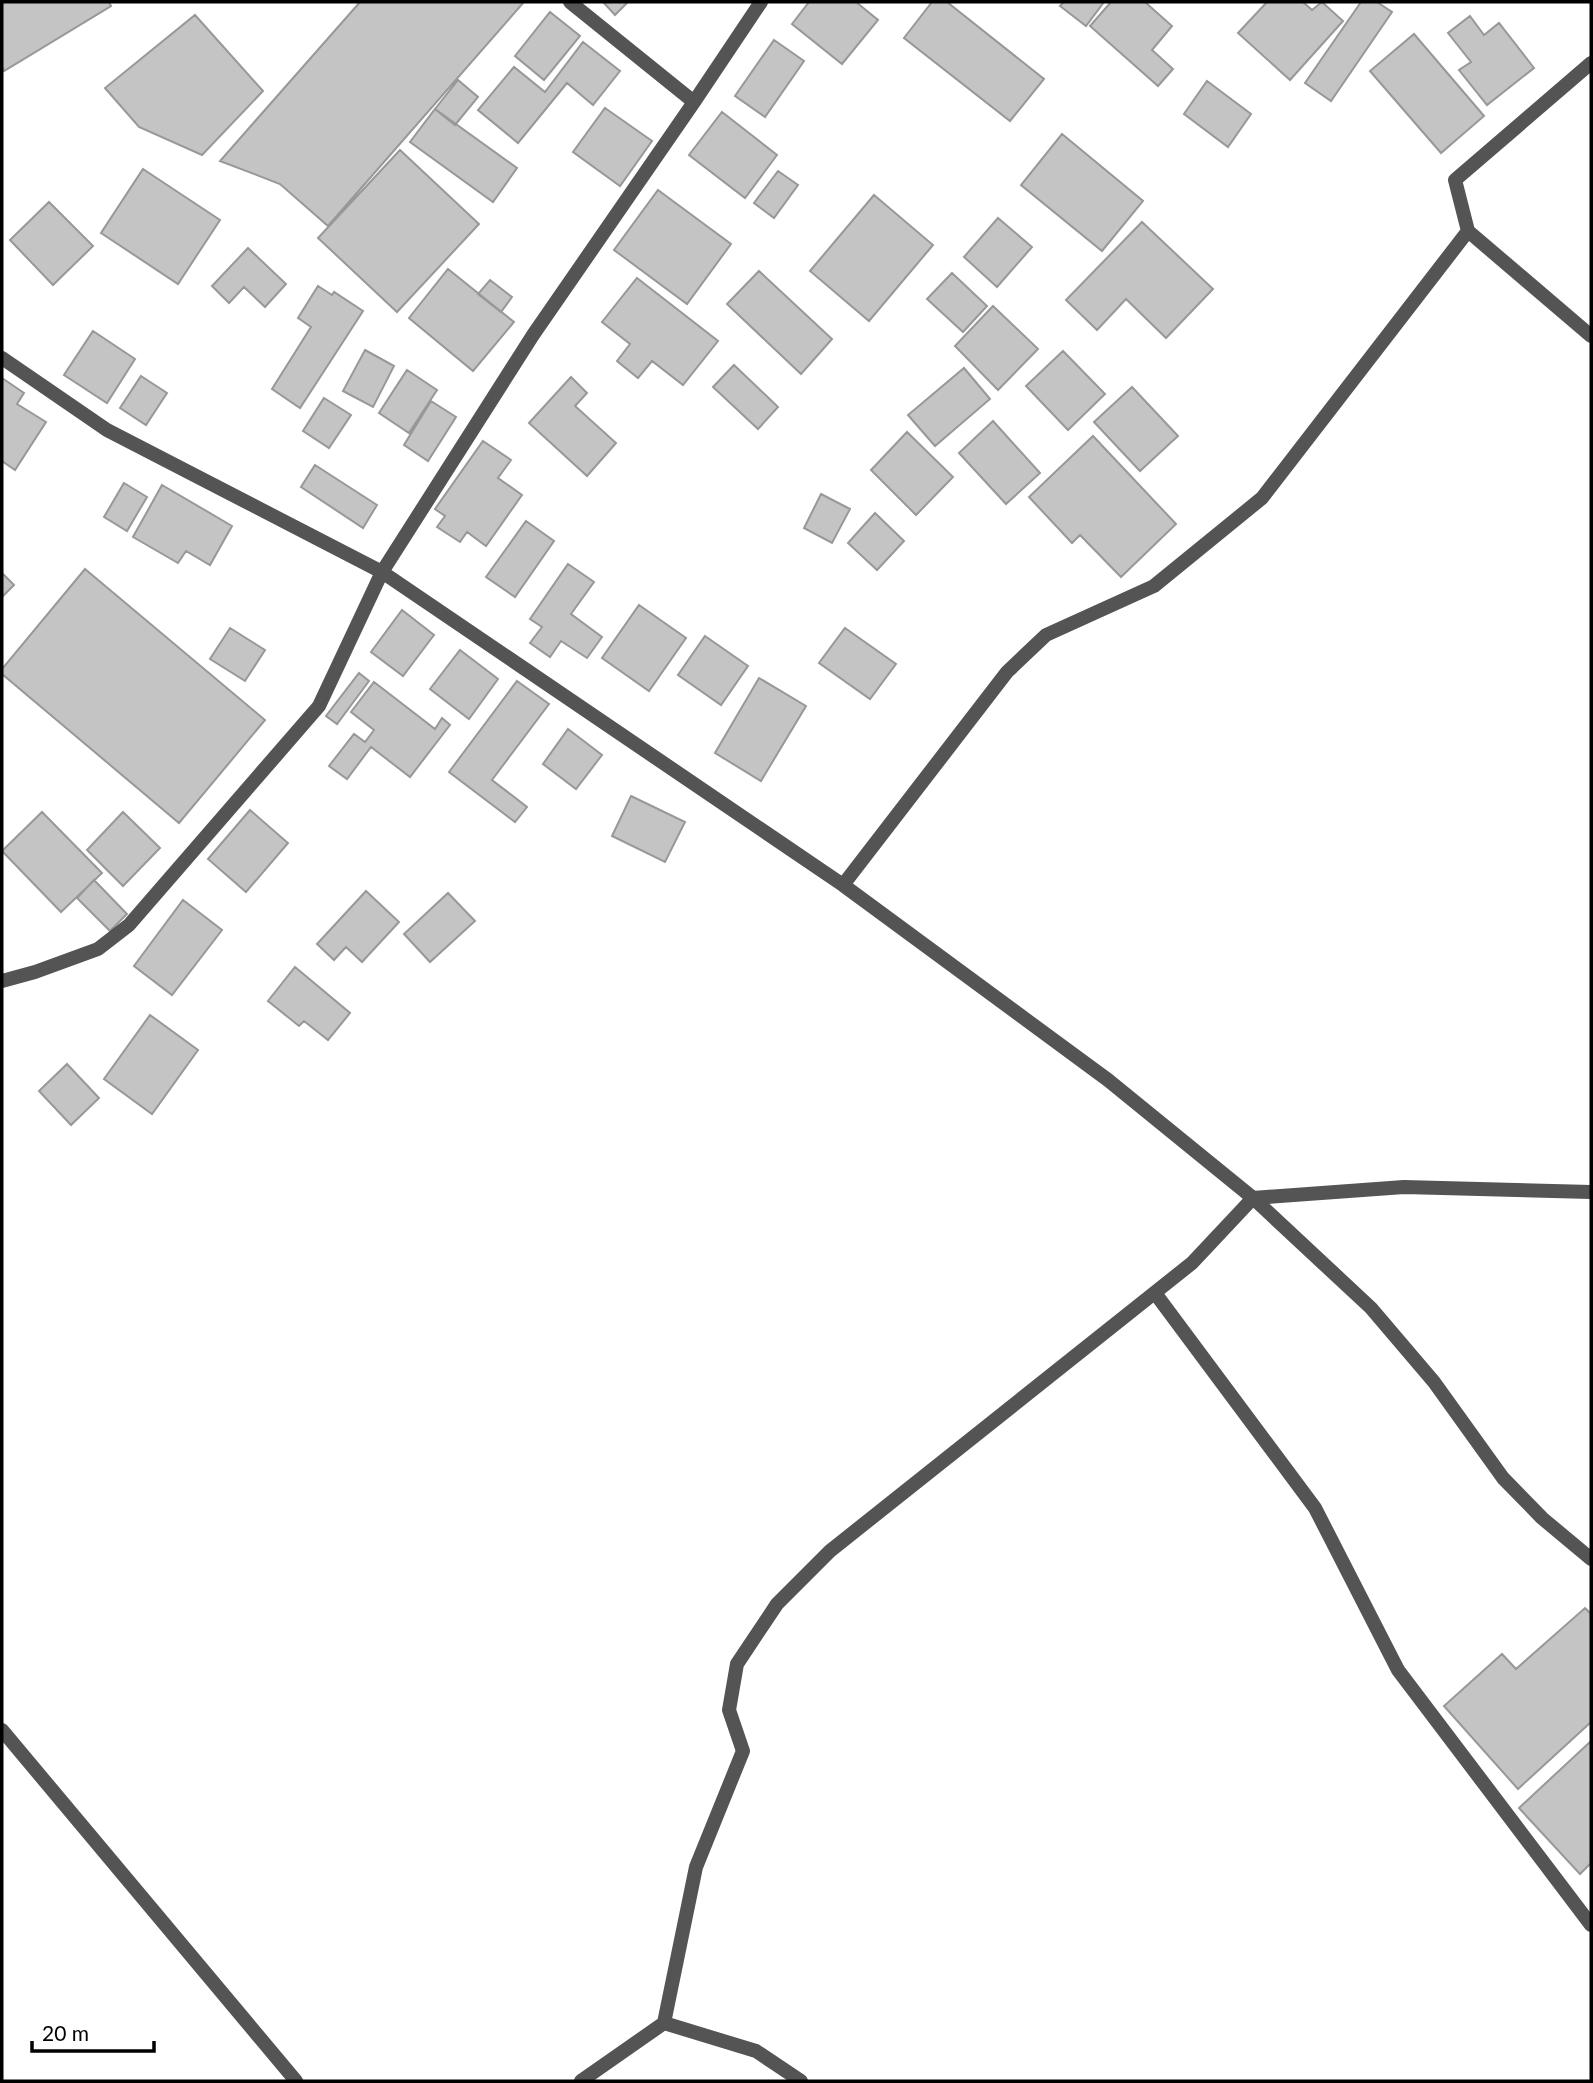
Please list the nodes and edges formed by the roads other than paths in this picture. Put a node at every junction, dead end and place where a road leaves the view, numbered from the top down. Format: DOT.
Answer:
graph roads {
  1 [pos="570,2"];
  2 [pos="761,2"];
  3 [pos="1591,62"];
  4 [pos="694,102"];
  5 [pos="1468,231"];
  6 [pos="1591,336"];
  7 [pos="2,358"];
  8 [pos="382,572"];
  9 [pos="843,885"];
  10 [pos="2,981"];
  11 [pos="1591,1192"];
  12 [pos="1253,1198"];
  13 [pos="1154,1293"];
  14 [pos="1591,1559"];
  15 [pos="2,1730"];
  16 [pos="1591,1925"];
  17 [pos="664,2023"];
  18 [pos="296,2081"];
  19 [pos="581,2081"];
  20 [pos="801,2081"];
  1 -- 4 [label="street"];
  2 -- 4 [label="street"];
  3 -- 5 [label="street"];
  4 -- 8 [label="street"];
  5 -- 6 [label="street"];
  5 -- 9 [label="street"];
  7 -- 8 [label="street"];
  8 -- 9 [label="street"];
  8 -- 10 [label="street"];
  9 -- 12 [label="street"];
  11 -- 12 [label="street"];
  12 -- 13 [label="street"];
  12 -- 14 [label="street"];
  13 -- 16 [label="street"];
  13 -- 17 [label="street"];
  15 -- 18 [label="street"];
  17 -- 19 [label="street"];
  17 -- 20 [label="street"];
}
